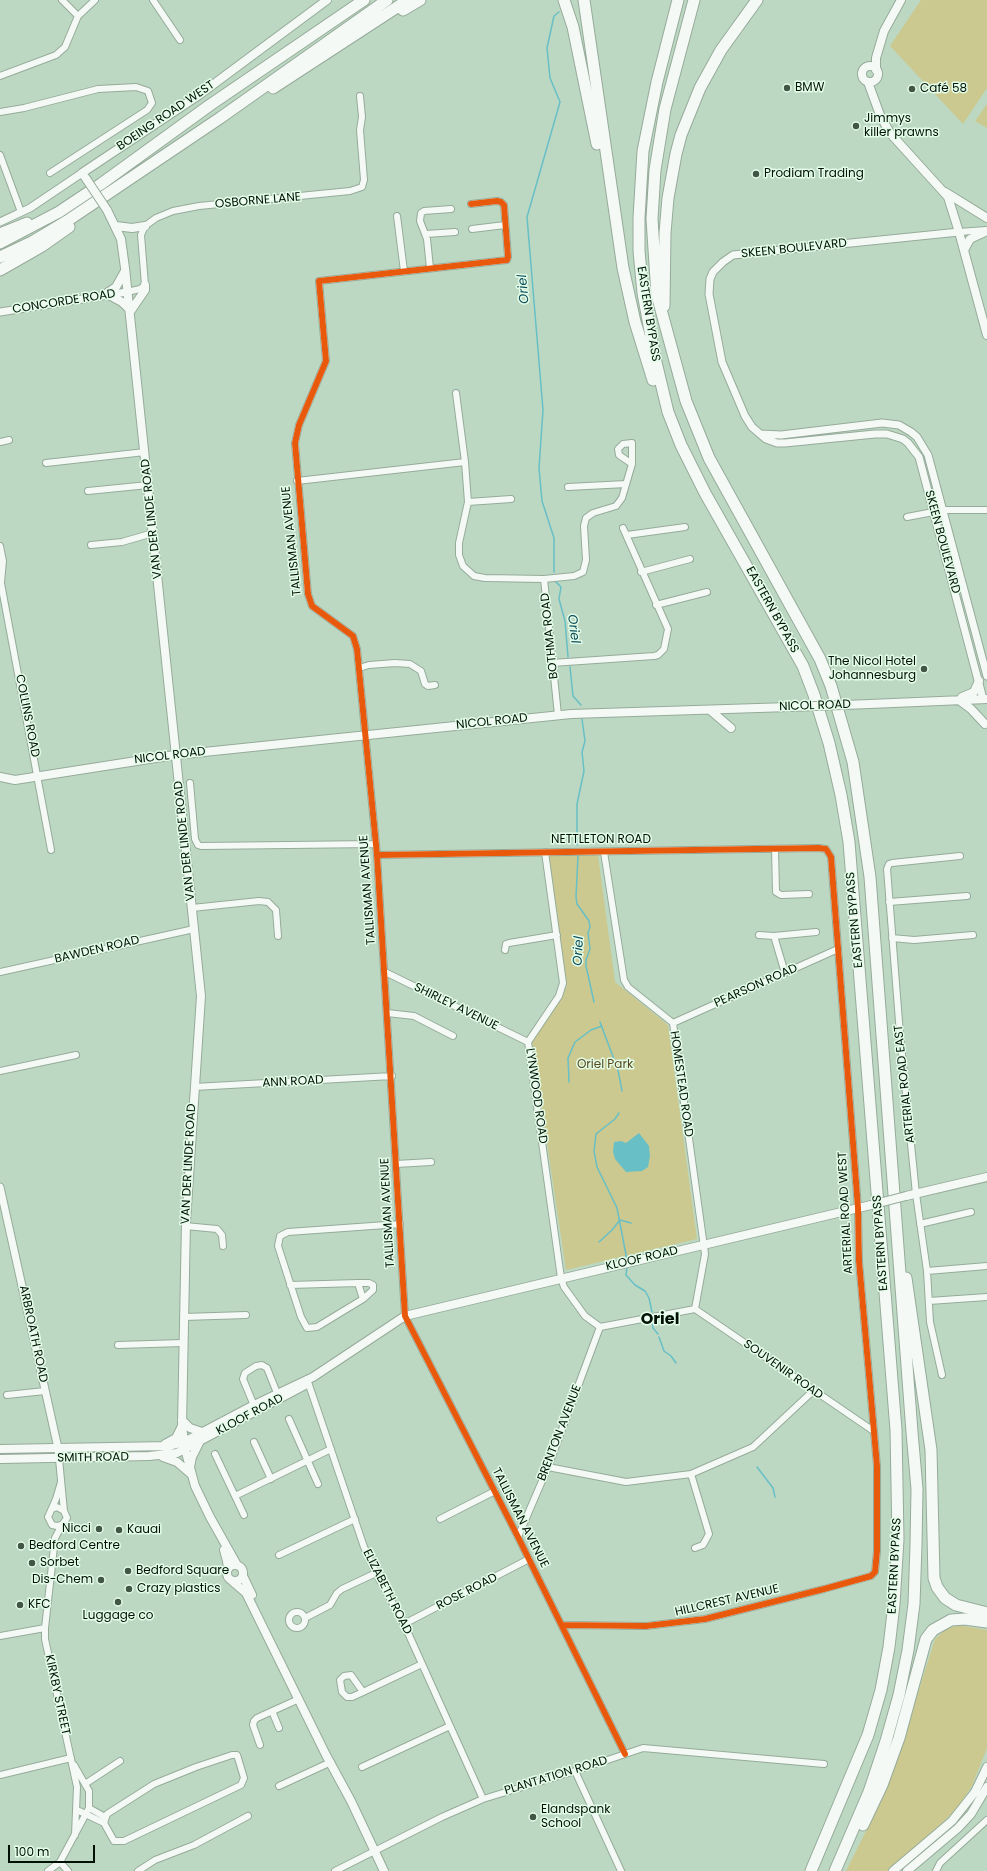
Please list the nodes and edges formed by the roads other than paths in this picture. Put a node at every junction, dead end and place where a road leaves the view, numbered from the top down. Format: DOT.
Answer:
graph roads {
  1 [pos="62,0"];
  2 [pos="95,0"];
  3 [pos="153,0"];
  4 [pos="327,0"];
  5 [pos="354,0"];
  6 [pos="364,0"];
  7 [pos="387,0"];
  8 [pos="408,0"];
  9 [pos="420,0"];
  10 [pos="564,0"];
  11 [pos="584,0"];
  12 [pos="678,0"];
  13 [pos="695,0"];
  14 [pos="757,0"];
  15 [pos="901,0"];
  16 [pos="78,16"];
  17 [pos="884,31"];
  18 [pos="180,40"];
  19 [pos="303,42"];
  20 [pos="335,47"];
  21 [pos="866,67"];
  22 [pos="876,70"];
  23 [pos="0,76"];
  24 [pos="872,80"];
  25 [pos="360,96"];
  26 [pos="0,112"];
  27 [pos="220,118"];
  28 [pos="172,150"];
  29 [pos="0,155"];
  30 [pos="7,173"];
  31 [pos="50,173"];
  32 [pos="82,173"];
  33 [pos="0,177"];
  34 [pos="101,184"];
  35 [pos="945,192"];
  36 [pos="471,204"];
  37 [pos="451,209"];
  38 [pos="21,212"];
  39 [pos="397,216"];
  40 [pos="987,218"];
  41 [pos="0,222"];
  42 [pos="615,223"];
  43 [pos="505,225"];
  44 [pos="116,226"];
  45 [pos="145,226"];
  46 [pos="472,229"];
  47 [pos="987,230"];
  48 [pos="455,232"];
  49 [pos="959,232"];
  50 [pos="0,234"];
  51 [pos="426,234"];
  52 [pos="0,243"];
  53 [pos="964,250"];
  54 [pos="0,257"];
  55 [pos="125,268"];
  56 [pos="430,268"];
  57 [pos="0,270"];
  58 [pos="404,271"];
  59 [pos="145,285"];
  60 [pos="127,292"];
  61 [pos="106,295"];
  62 [pos="129,311"];
  63 [pos="0,312"];
  64 [pos="664,325"];
  65 [pos="987,335"];
  66 [pos="456,393"];
  67 [pos="668,412"];
  68 [pos="854,426"];
  69 [pos="800,433"];
  70 [pos="761,434"];
  71 [pos="855,436"];
  72 [pos="9,440"];
  73 [pos="0,442"];
  74 [pos="801,442"];
  75 [pos="145,452"];
  76 [pos="465,462"];
  77 [pos="46,463"];
  78 [pos="632,464"];
  79 [pos="297,481"];
  80 [pos="626,484"];
  81 [pos="148,485"];
  82 [pos="568,487"];
  83 [pos="88,492"];
  84 [pos="511,499"];
  85 [pos="468,502"];
  86 [pos="944,510"];
  87 [pos="987,510"];
  88 [pos="934,512"];
  89 [pos="907,517"];
  90 [pos="685,527"];
  91 [pos="623,528"];
  92 [pos="153,533"];
  93 [pos="626,535"];
  94 [pos="91,545"];
  95 [pos="0,546"];
  96 [pos="690,559"];
  97 [pos="960,571"];
  98 [pos="641,572"];
  99 [pos="951,578"];
  100 [pos="544,579"];
  101 [pos="1,580"];
  102 [pos="707,592"];
  103 [pos="656,604"];
  104 [pos="552,663"];
  105 [pos="359,668"];
  106 [pos="987,676"];
  107 [pos="979,681"];
  108 [pos="435,685"];
  109 [pos="985,699"];
  110 [pos="956,700"];
  111 [pos="710,710"];
  112 [pos="558,715"];
  113 [pos="986,719"];
  114 [pos="731,728"];
  115 [pos="365,736"];
  116 [pos="175,755"];
  117 [pos="0,777"];
  118 [pos="38,777"];
  119 [pos="190,784"];
  120 [pos="376,844"];
  121 [pos="775,849"];
  122 [pos="51,850"];
  123 [pos="826,850"];
  124 [pos="545,852"];
  125 [pos="604,852"];
  126 [pos="377,855"];
  127 [pos="960,856"];
  128 [pos="808,894"];
  129 [pos="967,896"];
  130 [pos="889,902"];
  131 [pos="192,908"];
  132 [pos="194,929"];
  133 [pos="816,932"];
  134 [pos="556,935"];
  135 [pos="759,935"];
  136 [pos="973,935"];
  137 [pos="278,936"];
  138 [pos="774,936"];
  139 [pos="892,938"];
  140 [pos="838,949"];
  141 [pos="505,950"];
  142 [pos="0,972"];
  143 [pos="385,972"];
  144 [pos="785,973"];
  145 [pos="388,1013"];
  146 [pos="673,1023"];
  147 [pos="453,1036"];
  148 [pos="528,1042"];
  149 [pos="76,1055"];
  150 [pos="0,1072"];
  151 [pos="392,1076"];
  152 [pos="194,1087"];
  153 [pos="431,1162"];
  154 [pos="396,1164"];
  155 [pos="987,1177"];
  156 [pos="0,1187"];
  157 [pos="916,1194"];
  158 [pos="858,1208"];
  159 [pos="970,1212"];
  160 [pos="896,1222"];
  161 [pos="400,1224"];
  162 [pos="920,1224"];
  163 [pos="185,1226"];
  164 [pos="704,1244"];
  165 [pos="222,1246"];
  166 [pos="987,1266"];
  167 [pos="927,1272"];
  168 [pos="561,1278"];
  169 [pos="358,1283"];
  170 [pos="290,1285"];
  171 [pos="987,1297"];
  172 [pos="363,1299"];
  173 [pos="929,1300"];
  174 [pos="695,1309"];
  175 [pos="246,1315"];
  176 [pos="405,1316"];
  177 [pos="184,1318"];
  178 [pos="600,1327"];
  179 [pos="183,1343"];
  180 [pos="118,1346"];
  181 [pos="942,1374"];
  182 [pos="309,1380"];
  183 [pos="45,1391"];
  184 [pos="813,1391"];
  185 [pos="7,1395"];
  186 [pos="279,1396"];
  187 [pos="255,1408"];
  188 [pos="289,1419"];
  189 [pos="182,1423"];
  190 [pos="872,1430"];
  191 [pos="201,1436"];
  192 [pos="254,1442"];
  193 [pos="184,1445"];
  194 [pos="157,1447"];
  195 [pos="58,1448"];
  196 [pos="0,1449"];
  197 [pos="331,1449"];
  198 [pos="215,1454"];
  199 [pos="150,1456"];
  200 [pos="0,1459"];
  201 [pos="59,1459"];
  202 [pos="308,1461"];
  203 [pos="548,1467"];
  204 [pos="191,1471"];
  205 [pos="691,1474"];
  206 [pos="271,1479"];
  207 [pos="61,1482"];
  208 [pos="318,1484"];
  209 [pos="495,1491"];
  210 [pos="235,1496"];
  211 [pos="52,1509"];
  212 [pos="64,1511"];
  213 [pos="244,1515"];
  214 [pos="210,1517"];
  215 [pos="355,1519"];
  216 [pos="440,1519"];
  217 [pos="52,1525"];
  218 [pos="62,1525"];
  219 [pos="518,1537"];
  220 [pos="55,1538"];
  221 [pos="695,1548"];
  222 [pos="279,1555"];
  223 [pos="529,1560"];
  224 [pos="237,1565"];
  225 [pos="228,1569"];
  226 [pos="376,1573"];
  227 [pos="243,1576"];
  228 [pos="871,1576"];
  229 [pos="232,1581"];
  230 [pos="985,1617"];
  231 [pos="305,1618"];
  232 [pos="404,1624"];
  233 [pos="562,1625"];
  234 [pos="45,1628"];
  235 [pos="2,1636"];
  236 [pos="422,1664"];
  237 [pos="293,1687"];
  238 [pos="363,1692"];
  239 [pos="299,1699"];
  240 [pos="272,1711"];
  241 [pos="450,1726"];
  242 [pos="279,1728"];
  243 [pos="260,1745"];
  244 [pos="625,1754"];
  245 [pos="72,1760"];
  246 [pos="328,1760"];
  247 [pos="120,1761"];
  248 [pos="824,1764"];
  249 [pos="362,1767"];
  250 [pos="987,1767"];
  251 [pos="575,1771"];
  252 [pos="0,1775"];
  253 [pos="85,1783"];
  254 [pos="279,1786"];
  255 [pos="987,1786"];
  256 [pos="77,1787"];
  257 [pos="483,1798"];
  258 [pos="77,1810"];
  259 [pos="87,1811"];
  260 [pos="248,1816"];
  261 [pos="104,1820"];
  262 [pos="987,1820"];
  263 [pos="828,1832"];
  264 [pos="75,1835"];
  265 [pos="373,1852"];
  266 [pos="60,1862"];
  267 [pos="935,1870"];
  268 [pos="48,1871"];
  269 [pos="68,1871"];
  270 [pos="138,1871"];
  271 [pos="335,1871"];
  272 [pos="379,1871"];
  273 [pos="384,1871"];
  274 [pos="621,1871"];
  275 [pos="808,1871"];
  276 [pos="811,1871"];
  277 [pos="835,1871"];
  278 [pos="839,1871"];
  279 [pos="893,1871"];
  280 [pos="907,1871"];
  1 -- 16 [label="street"];
  2 -- 16 [label="street"];
  3 -- 18 [label="street"];
  4 -- 32 [label="main road, BOEING ROAD WEST"];
  5 -- 19 [label="highway"];
  6 -- 19 [label="highway"];
  7 -- 27 [label="highway"];
  8 -- 20 [label="highway"];
  9 -- 20 [label="highway"];
  10 -- 42 [label="highway"];
  11 -- 42 [label="highway"];
  12 -- 67 [label="highway, EASTERN BYPASS"];
  13 -- 64 [label="highway, EASTERN BYPASS"];
  14 -- 64 [label="highway"];
  15 -- 17 [label="main road"];
  16 -- 23 [label="street"];
  17 -- 21 [label="main road"];
  17 -- 22 [label="main road"];
  19 -- 34 [label="highway"];
  20 -- 27 [label="highway"];
  21 -- 22 [label="main road"];
  21 -- 24 [label="main road"];
  22 -- 24 [label="main road"];
  24 -- 35 [label="main road"];
  25 -- 45 [label="street, OSBORNE LANE"];
  26 -- 31 [label="street"];
  27 -- 28 [label="highway"];
  28 -- 54 [label="highway"];
  28 -- 57 [label="highway"];
  29 -- 30 [label="street"];
  30 -- 33 [label="street"];
  30 -- 38 [label="street"];
  32 -- 38 [label="street, BOEING ROAD WEST"];
  32 -- 44 [label="main road, VAN DER LINDE ROAD, bridge"];
  34 -- 50 [label="highway"];
  34 -- 52 [label="highway"];
  35 -- 40 [label="main road"];
  35 -- 49 [label="main road"];
  36 -- 43 [label="street, TALLISMAN AVENUE"];
  37 -- 51 [label="street"];
  38 -- 41 [label="street, BOEING ROAD WEST"];
  39 -- 58 [label="street"];
  42 -- 67 [label="highway"];
  43 -- 46 [label="street"];
  43 -- 56 [label="street, TALLISMAN AVENUE"];
  44 -- 45 [label="main road"];
  44 -- 55 [label="main road, VAN DER LINDE ROAD"];
  45 -- 59 [label="street"];
  47 -- 49 [label="street"];
  47 -- 53 [label="main road"];
  48 -- 51 [label="street"];
  49 -- 53 [label="main road"];
  49 -- 70 [label="street, SKEEN BOULEVARD"];
  51 -- 56 [label="street"];
  53 -- 65 [label="main road"];
  55 -- 60 [label="main road, VAN DER LINDE ROAD"];
  55 -- 61 [label="main road"];
  56 -- 58 [label="street, TALLISMAN AVENUE"];
  58 -- 79 [label="street, TALLISMAN AVENUE"];
  59 -- 60 [label="street"];
  59 -- 62 [label="main road"];
  60 -- 61 [label="street, CONCORDE ROAD"];
  60 -- 62 [label="main road, VAN DER LINDE ROAD"];
  61 -- 62 [label="main road"];
  61 -- 63 [label="street, CONCORDE ROAD"];
  62 -- 75 [label="main road, VAN DER LINDE ROAD"];
  64 -- 160 [label="highway, EASTERN BYPASS"];
  66 -- 76 [label="street, BOTHMA ROAD"];
  67 -- 263 [label="highway, EASTERN BYPASS"];
  68 -- 69 [label="street, SKEEN BOULEVARD"];
  68 -- 71 [label="street"];
  68 -- 86 [label="street, SKEEN BOULEVARD"];
  69 -- 70 [label="street, SKEEN BOULEVARD"];
  69 -- 74 [label="street"];
  70 -- 74 [label="street, SKEEN BOULEVARD"];
  71 -- 74 [label="street, SKEEN BOULEVARD"];
  71 -- 88 [label="street, SKEEN BOULEVARD"];
  72 -- 73 [label="street"];
  75 -- 77 [label="street"];
  75 -- 81 [label="main road, VAN DER LINDE ROAD"];
  76 -- 79 [label="street"];
  76 -- 85 [label="street, BOTHMA ROAD"];
  78 -- 80 [label="street"];
  79 -- 105 [label="street, TALLISMAN AVENUE"];
  80 -- 82 [label="street"];
  80 -- 100 [label="street"];
  81 -- 83 [label="street"];
  81 -- 92 [label="main road, VAN DER LINDE ROAD"];
  84 -- 85 [label="street"];
  85 -- 100 [label="street, BOTHMA ROAD"];
  86 -- 87 [label="street"];
  86 -- 88 [label="street"];
  86 -- 97 [label="street, SKEEN BOULEVARD"];
  88 -- 89 [label="street"];
  88 -- 99 [label="street, SKEEN BOULEVARD"];
  90 -- 93 [label="street"];
  91 -- 93 [label="street"];
  92 -- 94 [label="street"];
  92 -- 116 [label="main road, VAN DER LINDE ROAD"];
  93 -- 98 [label="street"];
  95 -- 101 [label="street, COLLINS ROAD"];
  96 -- 98 [label="street"];
  97 -- 99 [label="street"];
  97 -- 106 [label="street, SKEEN BOULEVARD"];
  98 -- 103 [label="street"];
  99 -- 107 [label="street, SKEEN BOULEVARD"];
  100 -- 104 [label="street, BOTHMA ROAD"];
  101 -- 118 [label="street, COLLINS ROAD"];
  102 -- 103 [label="street"];
  103 -- 104 [label="street"];
  104 -- 112 [label="street, BOTHMA ROAD"];
  105 -- 108 [label="street"];
  105 -- 115 [label="street, TALLISMAN AVENUE"];
  107 -- 109 [label="street, SKEEN BOULEVARD"];
  107 -- 110 [label="main road"];
  109 -- 110 [label="main road, NICOL ROAD"];
  110 -- 111 [label="main road, NICOL ROAD, bridge"];
  110 -- 113 [label="main road"];
  111 -- 112 [label="main road, NICOL ROAD"];
  111 -- 114 [label="main road"];
  112 -- 115 [label="main road, NICOL ROAD"];
  115 -- 116 [label="main road, NICOL ROAD"];
  115 -- 120 [label="street, TALLISMAN AVENUE"];
  116 -- 118 [label="main road, NICOL ROAD"];
  116 -- 131 [label="main road, VAN DER LINDE ROAD"];
  117 -- 118 [label="main road, NICOL ROAD"];
  118 -- 122 [label="street, COLLINS ROAD"];
  119 -- 120 [label="street"];
  120 -- 126 [label="street, TALLISMAN AVENUE"];
  121 -- 123 [label="street, NETTLETON ROAD"];
  121 -- 125 [label="street, NETTLETON ROAD"];
  121 -- 128 [label="street"];
  123 -- 140 [label="street, ARTERIAL ROAD WEST"];
  124 -- 125 [label="street, NETTLETON ROAD"];
  124 -- 126 [label="street, NETTLETON ROAD"];
  124 -- 134 [label="street, LYNWOOD ROAD"];
  125 -- 146 [label="street, HOMESTEAD ROAD"];
  126 -- 143 [label="street, TALLISMAN AVENUE"];
  127 -- 130 [label="street, ARTERIAL ROAD EAST"];
  129 -- 130 [label="street"];
  130 -- 139 [label="street, ARTERIAL ROAD EAST"];
  131 -- 132 [label="main road, VAN DER LINDE ROAD"];
  131 -- 137 [label="street"];
  132 -- 142 [label="street, BAWDEN ROAD"];
  132 -- 152 [label="main road, VAN DER LINDE ROAD"];
  133 -- 138 [label="street"];
  134 -- 141 [label="street"];
  134 -- 148 [label="street, LYNWOOD ROAD"];
  135 -- 138 [label="street"];
  136 -- 139 [label="street"];
  138 -- 144 [label="street"];
  139 -- 157 [label="street, ARTERIAL ROAD EAST"];
  140 -- 144 [label="street, PEARSON ROAD"];
  140 -- 158 [label="street, ARTERIAL ROAD WEST"];
  143 -- 145 [label="street, TALLISMAN AVENUE"];
  143 -- 148 [label="street, SHIRLEY AVENUE"];
  144 -- 146 [label="street, PEARSON ROAD"];
  145 -- 147 [label="street"];
  145 -- 151 [label="street, TALLISMAN AVENUE"];
  146 -- 164 [label="street, HOMESTEAD ROAD"];
  148 -- 168 [label="street, LYNWOOD ROAD"];
  149 -- 150 [label="street"];
  151 -- 152 [label="street, ANN ROAD"];
  151 -- 154 [label="street, TALLISMAN AVENUE"];
  152 -- 163 [label="main road, VAN DER LINDE ROAD"];
  153 -- 154 [label="street"];
  154 -- 161 [label="street, TALLISMAN AVENUE"];
  155 -- 157 [label="main road, KLOOF ROAD"];
  156 -- 183 [label="street, ARBROATH ROAD"];
  157 -- 158 [label="main road, KLOOF ROAD, bridge"];
  157 -- 162 [label="street, ARTERIAL ROAD EAST"];
  158 -- 164 [label="main road, KLOOF ROAD"];
  158 -- 190 [label="street, ARTERIAL ROAD WEST"];
  159 -- 162 [label="street"];
  160 -- 230 [label="highway"];
  160 -- 277 [label="highway, EASTERN BYPASS"];
  161 -- 170 [label="street"];
  161 -- 176 [label="street, TALLISMAN AVENUE"];
  162 -- 167 [label="street, ARTERIAL ROAD EAST"];
  163 -- 165 [label="street"];
  163 -- 177 [label="main road, VAN DER LINDE ROAD"];
  164 -- 168 [label="main road, KLOOF ROAD"];
  164 -- 174 [label="street, HOMESTEAD ROAD"];
  166 -- 167 [label="street"];
  167 -- 173 [label="street, ARTERIAL ROAD EAST"];
  168 -- 176 [label="main road, KLOOF ROAD"];
  168 -- 178 [label="street, LYNWOOD ROAD"];
  169 -- 170 [label="street"];
  169 -- 172 [label="street"];
  169 -- 172 [label="street"];
  170 -- 172 [label="street"];
  171 -- 173 [label="street"];
  173 -- 181 [label="street, ARTERIAL ROAD EAST"];
  174 -- 178 [label="street"];
  174 -- 184 [label="street, SOUVENIR ROAD"];
  175 -- 177 [label="street"];
  176 -- 182 [label="main road, KLOOF ROAD"];
  176 -- 209 [label="street, TALLISMAN AVENUE"];
  177 -- 179 [label="main road, VAN DER LINDE ROAD"];
  178 -- 203 [label="street, BRENTON AVENUE"];
  179 -- 180 [label="street"];
  179 -- 189 [label="main road, VAN DER LINDE ROAD"];
  182 -- 186 [label="main road, KLOOF ROAD"];
  182 -- 197 [label="street, ELIZABETH ROAD"];
  183 -- 185 [label="street"];
  183 -- 195 [label="street, ARBROATH ROAD"];
  184 -- 190 [label="street, SOUVENIR ROAD"];
  184 -- 205 [label="street"];
  186 -- 187 [label="main road, KLOOF ROAD"];
  186 -- 187 [label="street"];
  187 -- 191 [label="main road, KLOOF ROAD"];
  188 -- 202 [label="street"];
  189 -- 191 [label="main road"];
  189 -- 193 [label="main road, VAN DER LINDE ROAD"];
  189 -- 194 [label="main road"];
  190 -- 228 [label="street, ARTERIAL ROAD WEST"];
  191 -- 193 [label="main road, KLOOF ROAD"];
  191 -- 204 [label="main road"];
  192 -- 206 [label="street"];
  193 -- 194 [label="main road, SMITH ROAD"];
  193 -- 199 [label="main road, SMITH ROAD"];
  193 -- 204 [label="main road, VAN DER LINDE ROAD"];
  194 -- 195 [label="main road, SMITH ROAD"];
  195 -- 196 [label="main road, SMITH ROAD"];
  195 -- 201 [label="street, ARBROATH ROAD"];
  197 -- 202 [label="street"];
  197 -- 215 [label="street, ELIZABETH ROAD"];
  198 -- 210 [label="street"];
  199 -- 201 [label="main road, SMITH ROAD"];
  199 -- 204 [label="main road"];
  200 -- 201 [label="main road, SMITH ROAD"];
  201 -- 207 [label="street, ARBROATH ROAD"];
  202 -- 206 [label="street"];
  202 -- 208 [label="street"];
  203 -- 205 [label="street"];
  203 -- 219 [label="street, BRENTON AVENUE"];
  204 -- 214 [label="main road, VAN DER LINDE ROAD"];
  205 -- 221 [label="street"];
  206 -- 210 [label="street"];
  207 -- 211 [label="street, ARBROATH ROAD"];
  207 -- 212 [label="street, ARBROATH ROAD"];
  209 -- 216 [label="street"];
  209 -- 219 [label="street, TALLISMAN AVENUE"];
  210 -- 213 [label="street"];
  211 -- 212 [label="street"];
  211 -- 217 [label="street"];
  212 -- 218 [label="street"];
  214 -- 224 [label="main road, VAN DER LINDE ROAD"];
  214 -- 225 [label="main road, VAN DER LINDE ROAD"];
  215 -- 222 [label="street"];
  215 -- 226 [label="street, ELIZABETH ROAD"];
  217 -- 218 [label="street"];
  217 -- 220 [label="street"];
  218 -- 220 [label="street"];
  219 -- 223 [label="street, TALLISMAN AVENUE"];
  220 -- 234 [label="street"];
  223 -- 232 [label="street, ROSE ROAD"];
  223 -- 233 [label="street, TALLISMAN AVENUE"];
  224 -- 225 [label="main road"];
  224 -- 227 [label="main road"];
  225 -- 229 [label="main road"];
  226 -- 231 [label="street"];
  226 -- 232 [label="street, ELIZABETH ROAD"];
  227 -- 229 [label="main road"];
  227 -- 237 [label="main road"];
  228 -- 233 [label="street, HILLCREST AVENUE"];
  229 -- 237 [label="main road"];
  230 -- 278 [label="highway"];
  232 -- 236 [label="street, ELIZABETH ROAD"];
  233 -- 244 [label="street, TALLISMAN AVENUE"];
  234 -- 235 [label="street"];
  234 -- 245 [label="street, KIRKBY STREET"];
  236 -- 238 [label="street"];
  236 -- 241 [label="street, ELIZABETH ROAD"];
  237 -- 239 [label="main road"];
  239 -- 240 [label="street"];
  239 -- 246 [label="main road"];
  240 -- 242 [label="street"];
  240 -- 243 [label="street"];
  241 -- 249 [label="street"];
  241 -- 257 [label="street, ELIZABETH ROAD"];
  244 -- 248 [label="street, PLANTATION ROAD"];
  244 -- 251 [label="street, PLANTATION ROAD"];
  245 -- 252 [label="street"];
  245 -- 253 [label="street, KIRKBY STREET"];
  245 -- 256 [label="street, KIRKBY STREET"];
  246 -- 254 [label="street"];
  246 -- 265 [label="main road"];
  247 -- 253 [label="street"];
  250 -- 279 [label="main road"];
  251 -- 257 [label="street, PLANTATION ROAD"];
  251 -- 274 [label="street"];
  253 -- 256 [label="street"];
  253 -- 259 [label="street, KIRKBY STREET"];
  255 -- 280 [label="main road"];
  256 -- 258 [label="street, KIRKBY STREET"];
  257 -- 265 [label="street, PLANTATION ROAD"];
  258 -- 259 [label="street"];
  258 -- 264 [label="street, KIRKBY STREET"];
  259 -- 261 [label="street"];
  259 -- 264 [label="street, KIRKBY STREET"];
  260 -- 270 [label="street"];
  261 -- 261 [label="street"];
  262 -- 267 [label="street"];
  263 -- 275 [label="highway"];
  263 -- 276 [label="highway, EASTERN BYPASS"];
  264 -- 266 [label="street, KIRKBY STREET"];
  265 -- 271 [label="street, PLANTATION ROAD"];
  265 -- 272 [label="main road"];
  265 -- 273 [label="main road"];
  266 -- 268 [label="street, KIRKBY STREET"];
  266 -- 269 [label="street"];
}
